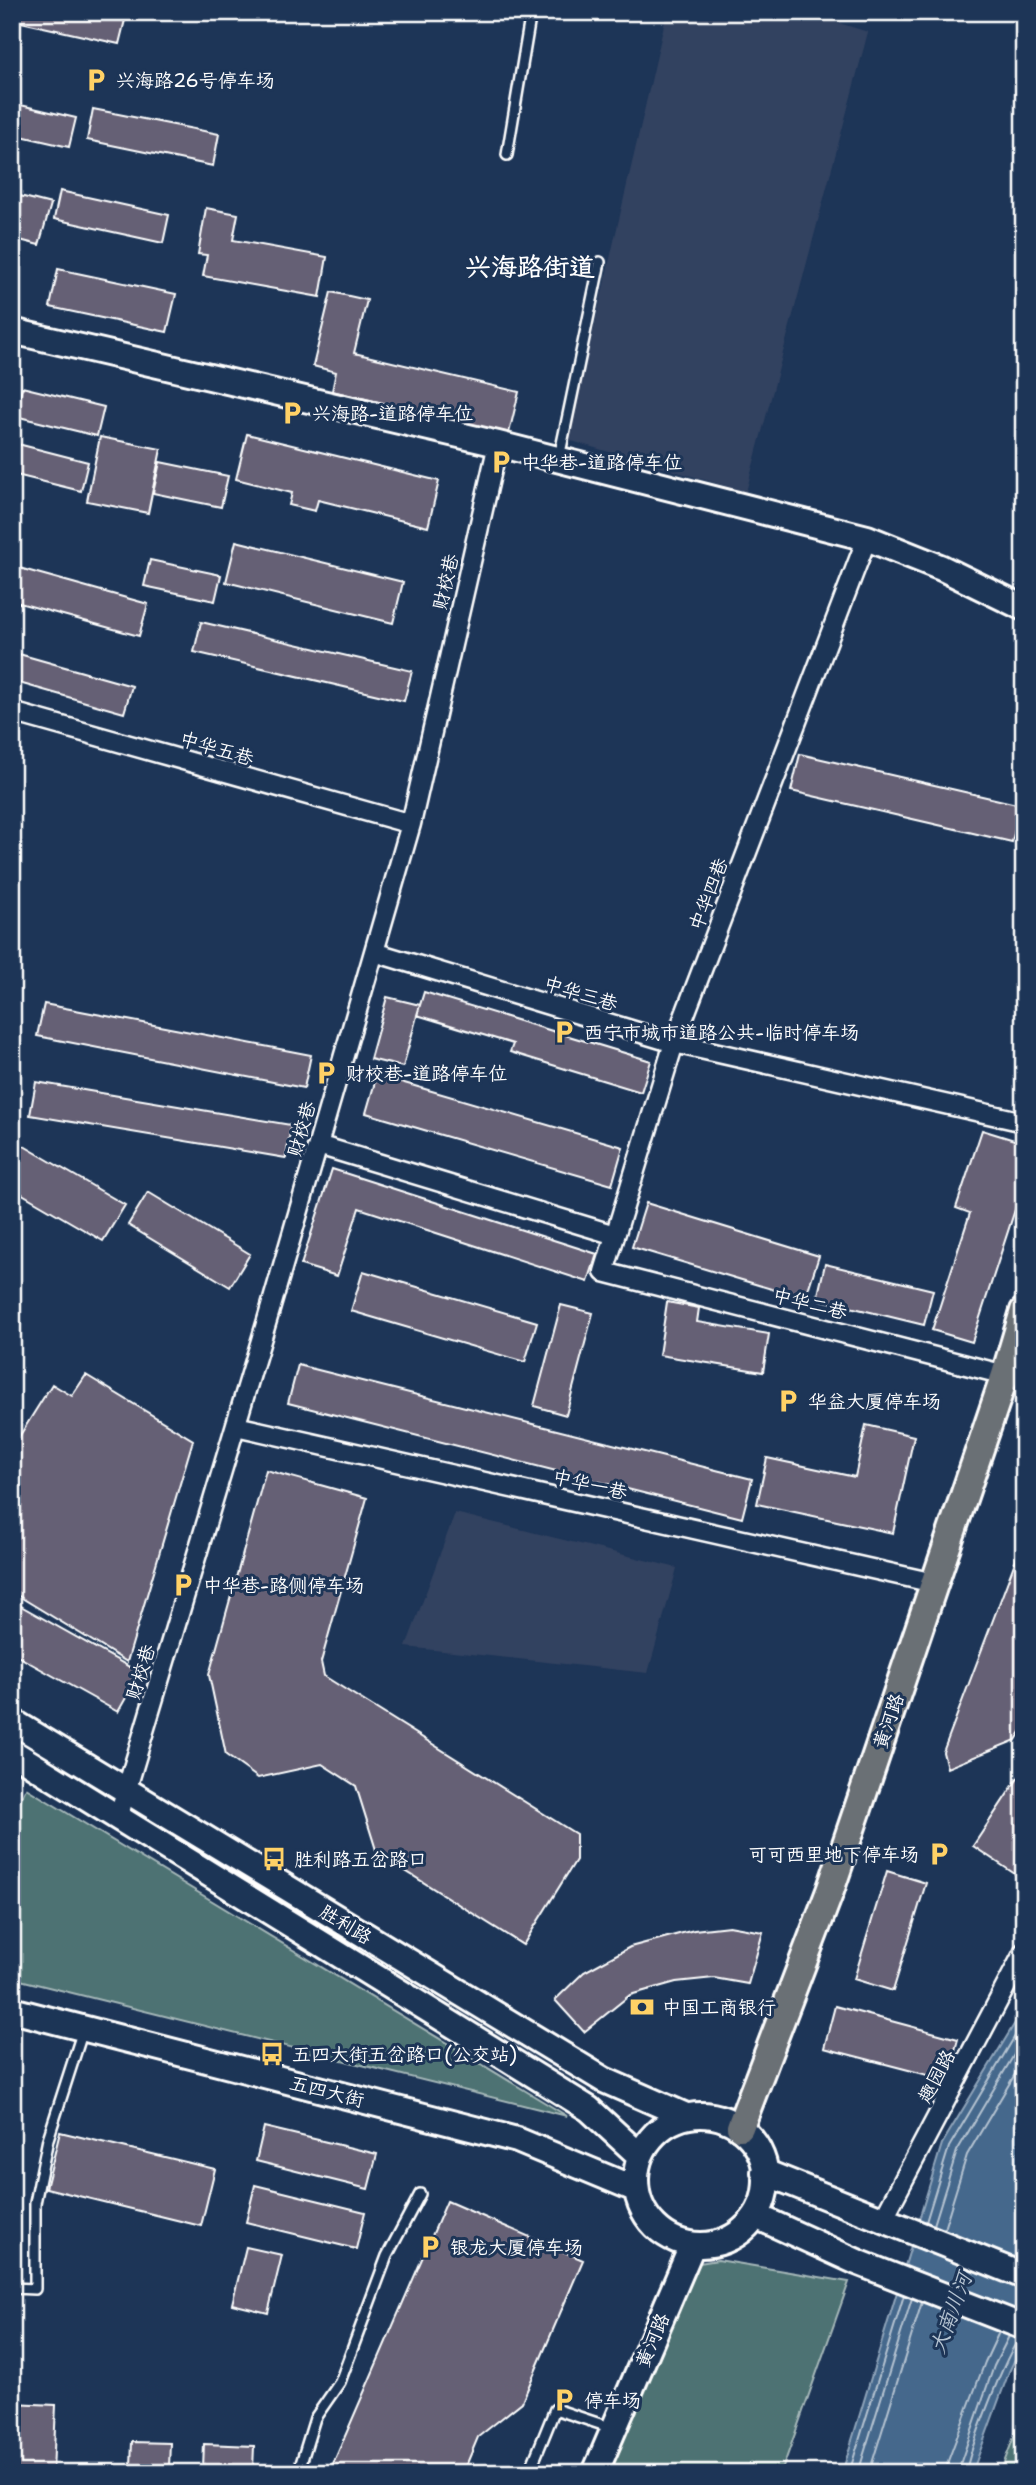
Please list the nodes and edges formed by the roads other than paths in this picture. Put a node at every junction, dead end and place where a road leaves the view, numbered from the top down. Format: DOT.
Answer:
graph roads {
  1 [pos="531,12"];
  2 [pos="507,155"];
  3 [pos="600,262"];
  4 [pos="12,331"];
  5 [pos="498,444"];
  6 [pos="559,460"];
  7 [pos="867,538"];
  8 [pos="1024,608"];
  9 [pos="12,712"];
  10 [pos="411,824"];
  11 [pos="374,952"];
  12 [pos="674,1043"];
  13 [pos="1024,1122"];
  14 [pos="318,1145"];
  15 [pos="615,1235"];
  16 [pos="604,1272"];
  17 [pos="1024,1311"];
  18 [pos="1005,1375"];
  19 [pos="236,1426"];
  20 [pos="934,1583"];
  21 [pos="12,1721"];
  22 [pos="12,1752"];
  23 [pos="126,1792"];
  24 [pos="118,1818"];
  25 [pos="1024,1952"];
  26 [pos="12,2010"];
  27 [pos="83,2029"];
  28 [pos="686,2116"];
  29 [pos="740,2127"];
  30 [pos="640,2156"];
  31 [pos="764,2172"];
  32 [pos="635,2189"];
  33 [pos="420,2194"];
  34 [pos="756,2216"];
  35 [pos="891,2222"];
  36 [pos="692,2246"];
  37 [pos="1024,2276"];
  38 [pos="12,2288"];
  39 [pos="1024,2327"];
  40 [pos="613,2429"];
  41 [pos="298,2473"];
  42 [pos="529,2473"];
  43 [pos="595,2473"];
  1 -- 2 [label="lane"];
  3 -- 6 [label="lane"];
  4 -- 5 [label="main road"];
  5 -- 6 [label="main road"];
  5 -- 10 [label="street, 财校巷"];
  6 -- 7 [label="main road"];
  7 -- 8 [label="main road"];
  7 -- 12 [label="street, 中华四巷"];
  9 -- 10 [label="street, 中华五巷"];
  10 -- 11 [label="street, 财校巷"];
  11 -- 12 [label="street, 中华三巷"];
  11 -- 14 [label="street, 财校巷"];
  12 -- 13 [label="street, 中华三巷"];
  12 -- 15 [label="street, 中华四巷"];
  14 -- 15 [label="street"];
  14 -- 19 [label="street, 财校巷"];
  15 -- 16 [label="street, 中华四巷"];
  16 -- 18 [label="street, 中华二巷"];
  17 -- 18 [label="main road, 黄河路"];
  18 -- 20 [label="main road, 黄河路"];
  19 -- 20 [label="street, 中华一巷"];
  19 -- 23 [label="street, 财校巷"];
  20 -- 29 [label="main road, 黄河路"];
  21 -- 23 [label="main road, 胜利路"];
  22 -- 24 [label="main road, 胜利路"];
  23 -- 24 [label="street, 财校巷"];
  23 -- 28 [label="main road, 胜利路"];
  24 -- 30 [label="main road, 胜利路"];
  25 -- 35 [label="street, 趣园路"];
  26 -- 27 [label="main road, 五四大街"];
  27 -- 32 [label="main road, 五四大街"];
  27 -- 38 [label="lane"];
  28 -- 29 [label="main road"];
  28 -- 30 [label="main road"];
  29 -- 31 [label="main road"];
  30 -- 32 [label="main road"];
  31 -- 34 [label="main road"];
  31 -- 35 [label="main road"];
  32 -- 36 [label="main road"];
  33 -- 41 [label="lane"];
  34 -- 36 [label="main road"];
  34 -- 39 [label="main road"];
  35 -- 37 [label="main road"];
  36 -- 40 [label="main road, 黄河路"];
  40 -- 42 [label="lane"];
  40 -- 43 [label="main road, 黄河路"];
}
